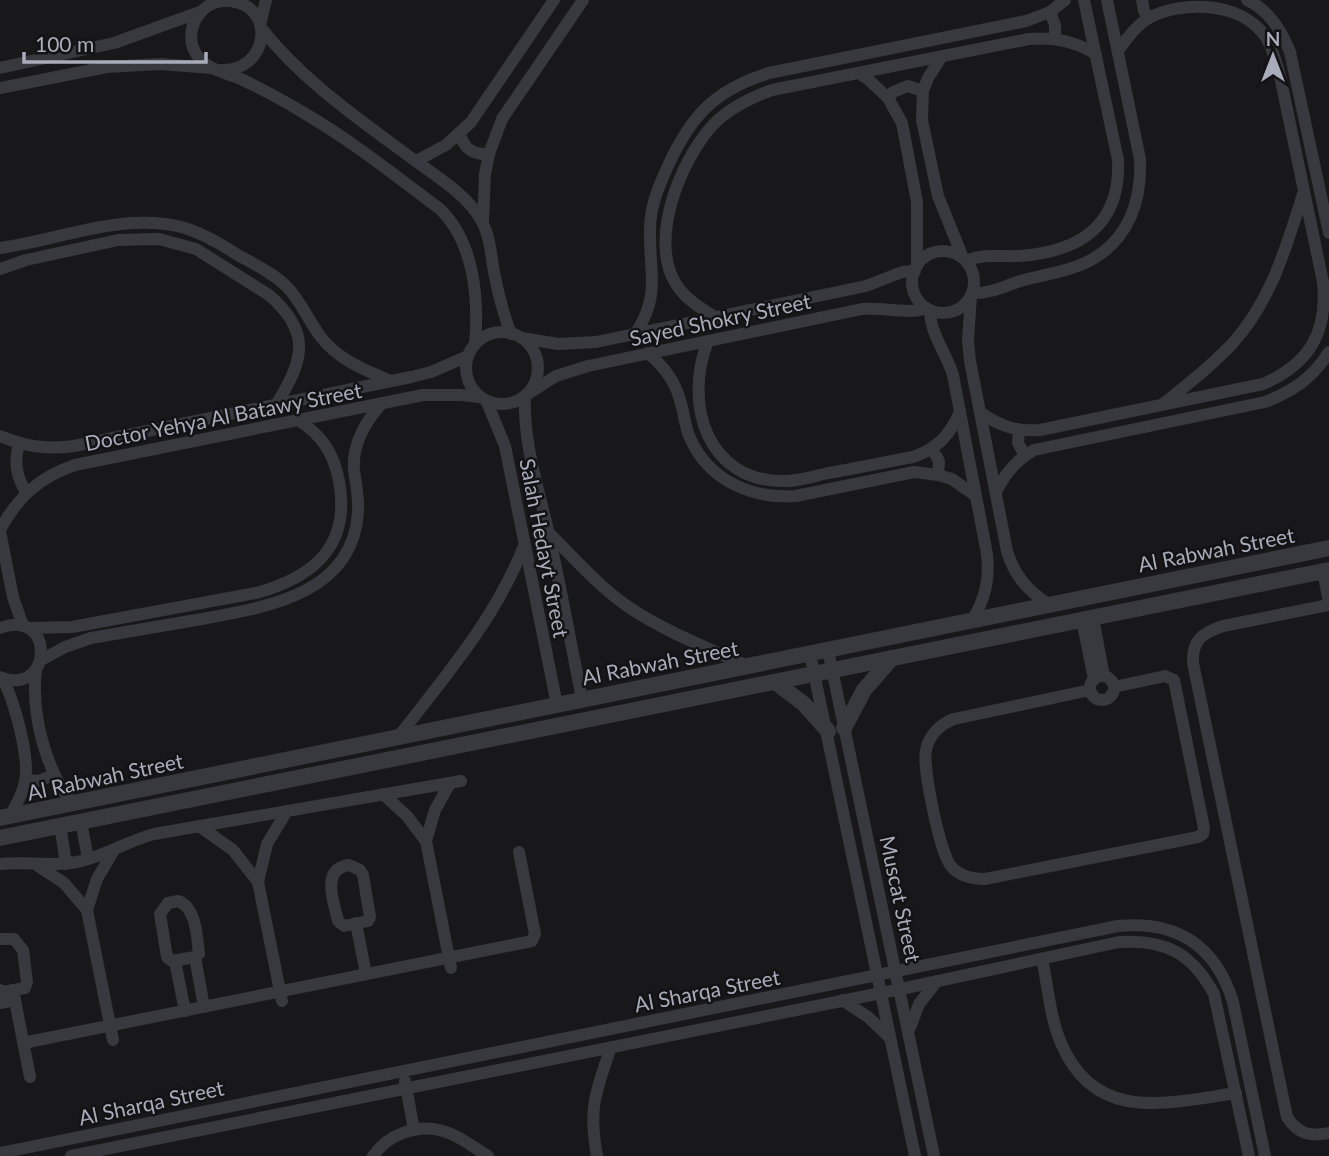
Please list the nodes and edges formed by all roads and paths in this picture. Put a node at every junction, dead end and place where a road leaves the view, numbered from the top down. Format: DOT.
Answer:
graph roads {
  1 [pos="266,0"];
  2 [pos="554,0"];
  3 [pos="583,0"];
  4 [pos="1066,0"];
  5 [pos="1084,0"];
  6 [pos="1107,0"];
  7 [pos="1142,0"];
  8 [pos="1247,0"];
  9 [pos="214,1"];
  10 [pos="200,12"];
  11 [pos="1049,12"];
  12 [pos="1148,18"];
  13 [pos="260,26"];
  14 [pos="1055,38"];
  15 [pos="1118,51"];
  16 [pos="1096,54"];
  17 [pos="942,56"];
  18 [pos="0,68"];
  19 [pos="216,69"];
  20 [pos="859,73"];
  21 [pos="1295,74"];
  22 [pos="1280,76"];
  23 [pos="0,88"];
  24 [pos="923,91"];
  25 [pos="888,98"];
  26 [pos="460,134"];
  27 [pos="489,154"];
  28 [pos="416,161"];
  29 [pos="1304,191"];
  30 [pos="483,222"];
  31 [pos="1329,233"];
  32 [pos="0,248"];
  33 [pos="964,260"];
  34 [pos="916,268"];
  35 [pos="0,269"];
  36 [pos="675,283"];
  37 [pos="654,288"];
  38 [pos="972,295"];
  39 [pos="928,309"];
  40 [pos="717,318"];
  41 [pos="312,325"];
  42 [pos="298,333"];
  43 [pos="636,333"];
  44 [pos="517,336"];
  45 [pos="709,341"];
  46 [pos="475,344"];
  47 [pos="1329,352"];
  48 [pos="648,353"];
  49 [pos="468,356"];
  50 [pos="392,381"];
  51 [pos="697,393"];
  52 [pos="526,395"];
  53 [pos="679,396"];
  54 [pos="483,399"];
  55 [pos="382,403"];
  56 [pos="276,405"];
  57 [pos="1161,405"];
  58 [pos="960,412"];
  59 [pos="981,413"];
  60 [pos="298,421"];
  61 [pos="1019,430"];
  62 [pos="0,436"];
  63 [pos="19,444"];
  64 [pos="932,449"];
  65 [pos="355,453"];
  66 [pos="1024,455"];
  67 [pos="333,457"];
  68 [pos="938,475"];
  69 [pos="26,492"];
  70 [pos="996,492"];
  71 [pos="976,496"];
  72 [pos="0,530"];
  73 [pos="549,533"];
  74 [pos="524,545"];
  75 [pos="1329,548"];
  76 [pos="1010,561"];
  77 [pos="988,566"];
  78 [pos="1326,571"];
  79 [pos="1329,603"];
  80 [pos="1048,604"];
  81 [pos="1088,619"];
  82 [pos="972,621"];
  83 [pos="26,627"];
  84 [pos="0,628"];
  85 [pos="828,650"];
  86 [pos="810,654"];
  87 [pos="892,658"];
  88 [pos="39,665"];
  89 [pos="747,666"];
  90 [pos="832,670"];
  91 [pos="815,674"];
  92 [pos="1,678"];
  93 [pos="775,682"];
  94 [pos="1096,682"];
  95 [pos="1114,687"];
  96 [pos="582,699"];
  97 [pos="557,705"];
  98 [pos="836,729"];
  99 [pos="399,736"];
  100 [pos="324,752"];
  101 [pos="329,772"];
  102 [pos="53,775"];
  103 [pos="26,780"];
  104 [pos="137,790"];
  105 [pos="383,794"];
  106 [pos="73,804"];
  107 [pos="140,809"];
  108 [pos="287,811"];
  109 [pos="4,818"];
  110 [pos="81,821"];
  111 [pos="60,825"];
  112 [pos="199,826"];
  113 [pos="0,838"];
  114 [pos="426,841"];
  115 [pos="114,850"];
  116 [pos="519,852"];
  117 [pos="88,859"];
  118 [pos="0,864"];
  119 [pos="34,864"];
  120 [pos="66,864"];
  121 [pos="258,882"];
  122 [pos="87,910"];
  123 [pos="356,923"];
  124 [pos="0,939"];
  125 [pos="195,957"];
  126 [pos="1042,958"];
  127 [pos="175,961"];
  128 [pos="450,963"];
  129 [pos="897,971"];
  130 [pos="366,974"];
  131 [pos="877,975"];
  132 [pos="937,981"];
  133 [pos="901,989"];
  134 [pos="881,992"];
  135 [pos="9,993"];
  136 [pos="281,996"];
  137 [pos="842,1000"];
  138 [pos="0,1003"];
  139 [pos="204,1007"];
  140 [pos="185,1011"];
  141 [pos="110,1026"];
  142 [pos="909,1031"];
  143 [pos="890,1038"];
  144 [pos="113,1040"];
  145 [pos="23,1044"];
  146 [pos="611,1046"];
  147 [pos="403,1071"];
  148 [pos="30,1077"];
  149 [pos="406,1088"];
  150 [pos="1236,1093"];
  151 [pos="216,1108"];
  152 [pos="219,1126"];
  153 [pos="414,1130"];
  154 [pos="1329,1133"];
  155 [pos="0,1153"];
  156 [pos="71,1156"];
  157 [pos="373,1156"];
  158 [pos="488,1156"];
  159 [pos="597,1156"];
  160 [pos="915,1156"];
  161 [pos="934,1156"];
  162 [pos="1249,1156"];
  163 [pos="1265,1156"];
  1 -- 13 [label="street"];
  2 -- 26 [label="street"];
  3 -- 27 [label="street"];
  4 -- 11 [label="street"];
  5 -- 16 [label="street"];
  6 -- 15 [label="street"];
  7 -- 12 [label="street"];
  8 -- 21 [label="street"];
  9 -- 10 [label="street"];
  9 -- 13 [label="street"];
  10 -- 18 [label="street"];
  10 -- 19 [label="street"];
  11 -- 14 [label="street"];
  11 -- 37 [label="street"];
  12 -- 15 [label="street"];
  12 -- 22 [label="street"];
  13 -- 19 [label="street"];
  13 -- 28 [label="street"];
  14 -- 16 [label="street"];
  14 -- 17 [label="street"];
  15 -- 38 [label="street"];
  16 -- 33 [label="street"];
  17 -- 20 [label="street"];
  17 -- 24 [label="street"];
  19 -- 23 [label="street"];
  19 -- 46 [label="street"];
  20 -- 25 [label="street"];
  20 -- 36 [label="street"];
  21 -- 22 [label="street"];
  21 -- 31 [label="street"];
  22 -- 29 [label="street"];
  24 -- 25 [label="street"];
  24 -- 33 [label="street"];
  25 -- 34 [label="street"];
  26 -- 27 [label="street"];
  26 -- 28 [label="street"];
  27 -- 30 [label="street"];
  28 -- 30 [label="street"];
  29 -- 57 [label="street"];
  29 -- 57 [label="street"];
  30 -- 44 [label="street"];
  32 -- 41 [label="street"];
  33 -- 34 [label="street"];
  33 -- 38 [label="street"];
  34 -- 39 [label="street"];
  34 -- 40 [label="street, Sayed Shokry Street"];
  35 -- 42 [label="street"];
  36 -- 37 [label="street"];
  36 -- 40 [label="street"];
  37 -- 43 [label="street"];
  38 -- 39 [label="street"];
  38 -- 59 [label="street"];
  39 -- 45 [label="street, Sayed Shokry Street"];
  39 -- 58 [label="street"];
  40 -- 43 [label="street, Sayed Shokry Street"];
  41 -- 42 [label="street"];
  41 -- 50 [label="street"];
  42 -- 56 [label="street"];
  43 -- 44 [label="street, Sayed Shokry Street"];
  44 -- 46 [label="street"];
  44 -- 52 [label="street"];
  45 -- 48 [label="street, Sayed Shokry Street"];
  45 -- 51 [label="street"];
  46 -- 49 [label="street"];
  47 -- 66 [label="street"];
  48 -- 52 [label="street, Sayed Shokry Street"];
  48 -- 53 [label="street"];
  49 -- 50 [label="street, Doctor Yehya Al Batawy Street"];
  49 -- 54 [label="street"];
  50 -- 56 [label="street, Doctor Yehya Al Batawy Street"];
  51 -- 53 [label="street"];
  51 -- 64 [label="street"];
  52 -- 54 [label="street"];
  52 -- 73 [label="street, Salah Hedayt Street"];
  53 -- 68 [label="street"];
  54 -- 55 [label="street, Doctor Yehya Al Batawy Street"];
  54 -- 74 [label="street, Salah Hedayt Street"];
  55 -- 60 [label="street, Doctor Yehya Al Batawy Street"];
  55 -- 65 [label="street"];
  56 -- 63 [label="street, Doctor Yehya Al Batawy Street"];
  57 -- 61 [label="street"];
  58 -- 64 [label="street"];
  58 -- 71 [label="street"];
  59 -- 61 [label="street"];
  59 -- 70 [label="street"];
  60 -- 67 [label="street"];
  60 -- 69 [label="street, Doctor Yehya Al Batawy Street"];
  61 -- 66 [label="street"];
  62 -- 63 [label="street, Doctor Yehya Al Batawy Street"];
  63 -- 69 [label="street"];
  64 -- 68 [label="street"];
  65 -- 67 [label="street"];
  65 -- 88 [label="street"];
  66 -- 70 [label="street"];
  67 -- 83 [label="street"];
  68 -- 71 [label="street"];
  69 -- 72 [label="street, Doctor Yehya Al Batawy Street"];
  70 -- 76 [label="street"];
  71 -- 77 [label="street"];
  72 -- 83 [label="street"];
  73 -- 89 [label="street"];
  73 -- 96 [label="street, Salah Hedayt Street"];
  74 -- 97 [label="street, Salah Hedayt Street"];
  74 -- 99 [label="street"];
  75 -- 80 [label="street, Al Rabwah Street"];
  76 -- 77 [label="street"];
  76 -- 80 [label="street"];
  77 -- 82 [label="street"];
  78 -- 79 [label="street"];
  78 -- 81 [label="street, Al Rabwah Street"];
  79 -- 154 [label="street"];
  80 -- 82 [label="street, Al Rabwah Street"];
  81 -- 87 [label="street, Al Rabwah Street"];
  81 -- 94 [label="street"];
  82 -- 85 [label="street, Al Rabwah Street"];
  83 -- 84 [label="street"];
  83 -- 88 [label="street"];
  85 -- 86 [label="street, Al Rabwah Street"];
  85 -- 90 [label="street, Muscat Street"];
  86 -- 89 [label="street, Al Rabwah Street"];
  86 -- 91 [label="street, Muscat Street"];
  87 -- 90 [label="street, Al Rabwah Street"];
  87 -- 98 [label="street"];
  88 -- 92 [label="street"];
  88 -- 102 [label="street"];
  89 -- 96 [label="street, Al Rabwah Street"];
  90 -- 91 [label="street, Al Rabwah Street"];
  90 -- 98 [label="street, Muscat Street"];
  91 -- 93 [label="street, Al Rabwah Street"];
  91 -- 98 [label="street, Muscat Street"];
  92 -- 103 [label="street"];
  93 -- 98 [label="street"];
  93 -- 101 [label="street, Al Rabwah Street"];
  94 -- 95 [label="street"];
  94 -- 95 [label="street"];
  94 -- 95 [label="street"];
  96 -- 97 [label="street, Al Rabwah Street"];
  97 -- 99 [label="street, Al Rabwah Street"];
  98 -- 129 [label="street, Muscat Street"];
  98 -- 131 [label="street, Muscat Street"];
  99 -- 100 [label="street, Al Rabwah Street"];
  100 -- 101 [label="street"];
  100 -- 104 [label="street, Al Rabwah Street"];
  101 -- 107 [label="street, Al Rabwah Street"];
  102 -- 103 [label="street"];
  102 -- 106 [label="street"];
  103 -- 109 [label="street"];
  104 -- 106 [label="street, Al Rabwah Street"];
  104 -- 107 [label="street"];
  105 -- 108 [label="street"];
  105 -- 114 [label="street"];
  105 -- 114 [label="street"];
  106 -- 109 [label="street, Al Rabwah Street"];
  107 -- 110 [label="street, Al Rabwah Street"];
  108 -- 112 [label="street"];
  108 -- 121 [label="street"];
  110 -- 111 [label="street, Al Rabwah Street"];
  110 -- 117 [label="street"];
  111 -- 113 [label="street, Al Rabwah Street"];
  111 -- 120 [label="street"];
  112 -- 115 [label="street"];
  112 -- 121 [label="street"];
  114 -- 128 [label="street"];
  115 -- 117 [label="street"];
  115 -- 122 [label="street"];
  116 -- 128 [label="street"];
  117 -- 120 [label="street"];
  118 -- 119 [label="street"];
  119 -- 120 [label="street"];
  119 -- 122 [label="street"];
  121 -- 136 [label="street"];
  122 -- 141 [label="street"];
  123 -- 123 [label="street"];
  123 -- 130 [label="street"];
  124 -- 135 [label="street"];
  125 -- 127 [label="street"];
  125 -- 127 [label="street"];
  125 -- 139 [label="street"];
  126 -- 132 [label="street, Al Sharqa Street"];
  126 -- 150 [label="street"];
  126 -- 150 [label="street, Al Sharqa Street"];
  127 -- 140 [label="street"];
  128 -- 130 [label="street"];
  129 -- 131 [label="street, Al Sharqa Street"];
  129 -- 133 [label="street, Muscat Street"];
  129 -- 163 [label="street, Al Sharqa Street"];
  130 -- 136 [label="street"];
  131 -- 134 [label="street, Muscat Street"];
  131 -- 147 [label="street, Al Sharqa Street"];
  132 -- 133 [label="street, Al Sharqa Street"];
  132 -- 142 [label="street"];
  133 -- 134 [label="street, Al Sharqa Street"];
  133 -- 142 [label="street, Muscat Street"];
  134 -- 137 [label="street, Al Sharqa Street"];
  134 -- 143 [label="street, Muscat Street"];
  135 -- 138 [label="street"];
  135 -- 145 [label="street"];
  136 -- 139 [label="street"];
  137 -- 143 [label="street"];
  137 -- 146 [label="street, Al Sharqa Street"];
  139 -- 140 [label="street"];
  140 -- 141 [label="street"];
  141 -- 144 [label="street"];
  141 -- 145 [label="street"];
  142 -- 161 [label="street, Muscat Street"];
  143 -- 160 [label="street, Muscat Street"];
  145 -- 148 [label="street"];
  146 -- 149 [label="street, Al Sharqa Street"];
  146 -- 159 [label="street"];
  147 -- 149 [label="street"];
  147 -- 151 [label="street, Al Sharqa Street"];
  149 -- 152 [label="street, Al Sharqa Street"];
  149 -- 153 [label="street"];
  150 -- 162 [label="street, Al Sharqa Street"];
  151 -- 152 [label="street"];
  151 -- 155 [label="street, Al Sharqa Street"];
  152 -- 156 [label="street, Al Sharqa Street"];
  153 -- 157 [label="street"];
  153 -- 158 [label="street"];
}
